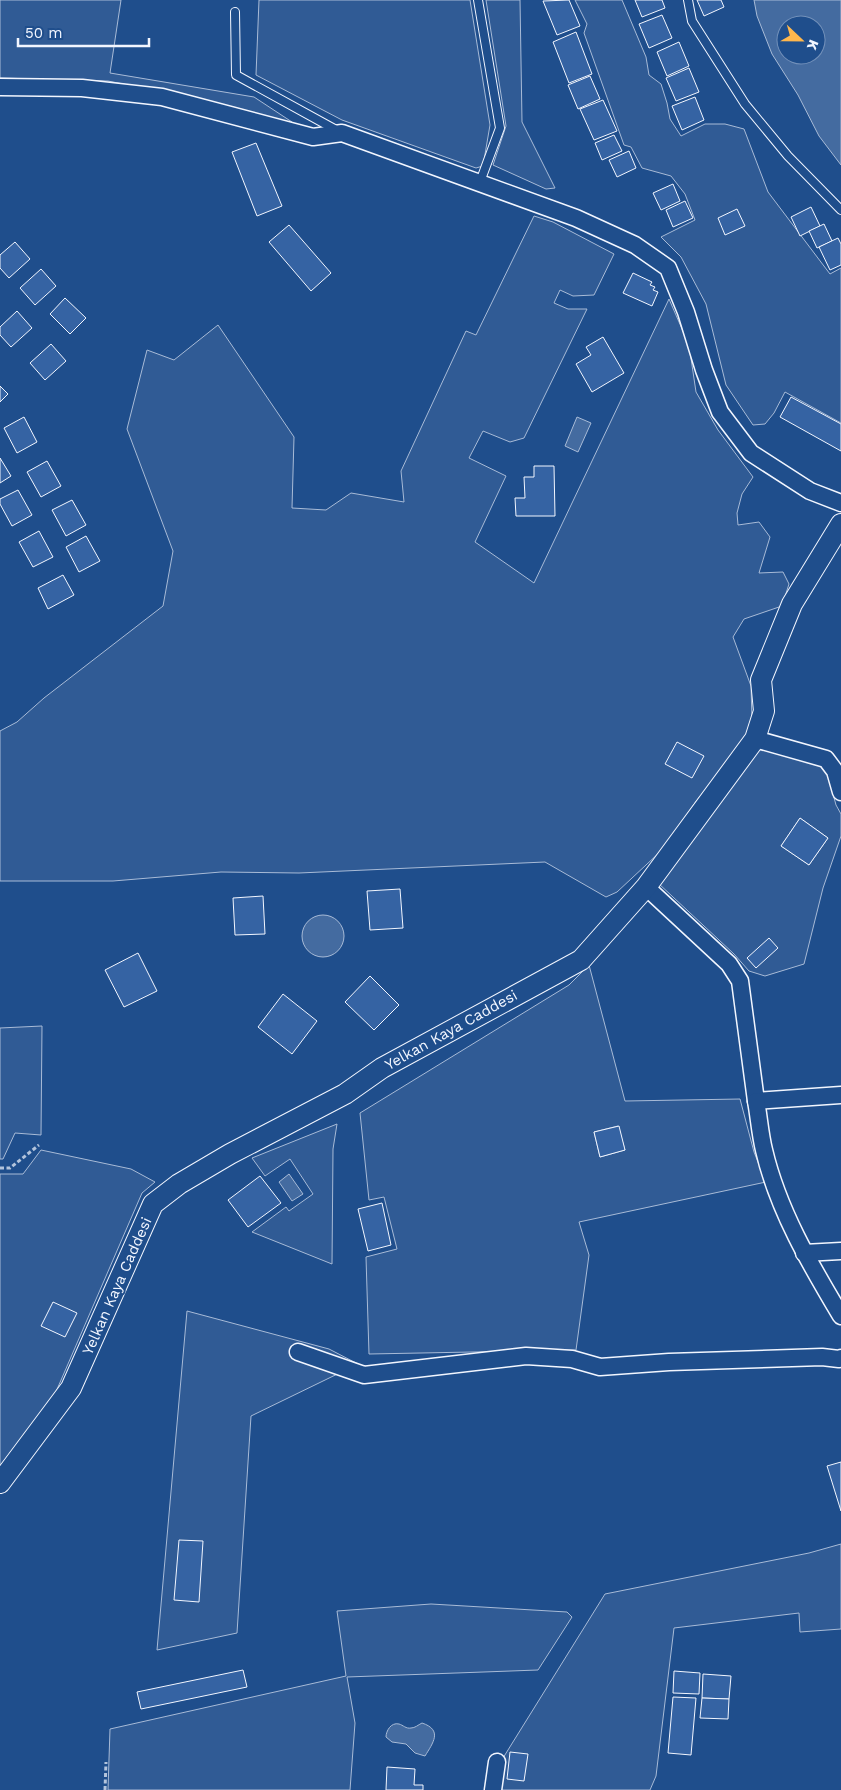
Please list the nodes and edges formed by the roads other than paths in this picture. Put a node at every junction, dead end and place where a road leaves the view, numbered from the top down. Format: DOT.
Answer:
graph roads {
  1 [pos="478,0"];
  2 [pos="688,0"];
  3 [pos="235,12"];
  4 [pos="0,87"];
  5 [pos="342,133"];
  6 [pos="480,182"];
  7 [pos="841,210"];
  8 [pos="841,503"];
  9 [pos="841,524"];
  10 [pos="755,739"];
  11 [pos="841,792"];
  12 [pos="646,887"];
  13 [pos="841,1095"];
  14 [pos="756,1101"];
  15 [pos="841,1251"];
  16 [pos="804,1253"];
  17 [pos="841,1316"];
  18 [pos="298,1352"];
  19 [pos="841,1358"];
  20 [pos="0,1483"];
  21 [pos="497,1762"];
  22 [pos="493,1790"];
  1 -- 6 [label="lane"];
  2 -- 7 [label="lane"];
  3 -- 5 [label="lane"];
  4 -- 5 [label="street"];
  5 -- 6 [label="street"];
  6 -- 8 [label="street"];
  9 -- 10 [label="street, Yelkan Kaya Caddesi"];
  10 -- 11 [label="street"];
  10 -- 12 [label="street, Yelkan Kaya Caddesi"];
  12 -- 14 [label="street"];
  12 -- 20 [label="street, Yelkan Kaya Caddesi"];
  13 -- 14 [label="street"];
  14 -- 16 [label="street"];
  15 -- 16 [label="street"];
  16 -- 17 [label="street"];
  18 -- 19 [label="street"];
  21 -- 22 [label="street"];
}
